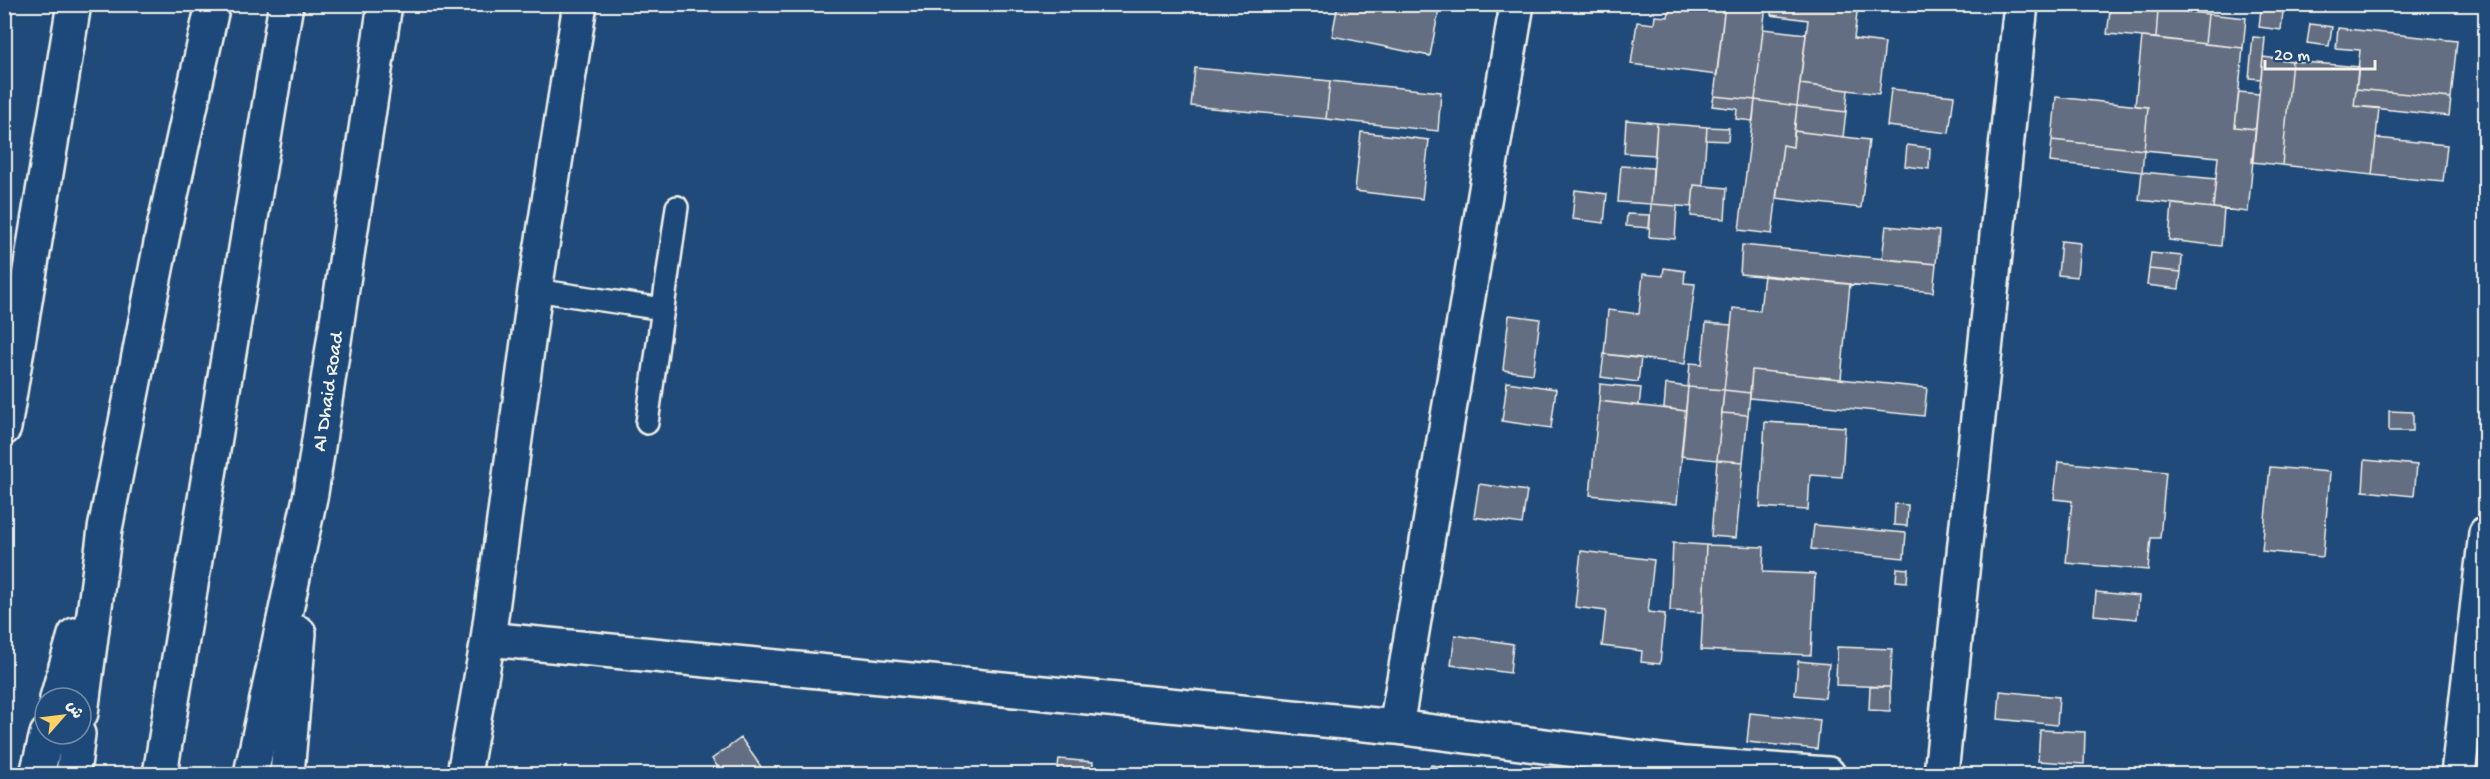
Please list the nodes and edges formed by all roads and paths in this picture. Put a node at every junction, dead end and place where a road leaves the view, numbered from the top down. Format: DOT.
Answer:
graph roads {
  1 [pos="74,4"];
  2 [pos="213,4"];
  3 [pos="286,4"];
  4 [pos="385,4"];
  5 [pos="580,4"];
  6 [pos="1517,4"];
  7 [pos="2021,4"];
  8 [pos="677,207"];
  9 [pos="535,290"];
  10 [pos="663,309"];
  11 [pos="5,416"];
  12 [pos="647,423"];
  13 [pos="311,493"];
  14 [pos="105,529"];
  15 [pos="2486,533"];
  16 [pos="488,639"];
  17 [pos="60,686"];
  18 [pos="85,686"];
  19 [pos="1396,727"];
  20 [pos="44,746"];
  21 [pos="76,746"];
  22 [pos="1684,769"];
  23 [pos="37,774"];
  24 [pos="73,774"];
  25 [pos="160,774"];
  26 [pos="251,774"];
  27 [pos="287,774"];
  28 [pos="464,774"];
  29 [pos="1828,774"];
  30 [pos="1941,774"];
  31 [pos="2458,774"];
  1 -- 11 [label="main road"];
  2 -- 14 [label="main road"];
  3 -- 25 [label="main road"];
  4 -- 13 [label="main road, Al Dhaid Road"];
  5 -- 9 [label="main road"];
  6 -- 19 [label="main road"];
  7 -- 30 [label="main road"];
  8 -- 10 [label="lane"];
  9 -- 10 [label="lane"];
  9 -- 16 [label="main road"];
  10 -- 12 [label="lane"];
  13 -- 26 [label="main road, Al Dhaid Road"];
  13 -- 27 [label="main road"];
  14 -- 17 [label="main road"];
  14 -- 18 [label="main road"];
  15 -- 31 [label="main road"];
  16 -- 19 [label="main road"];
  16 -- 28 [label="main road"];
  19 -- 22 [label="main road"];
  20 -- 23 [label="main road"];
  21 -- 24 [label="main road"];
  22 -- 29 [label="main road"];
}
